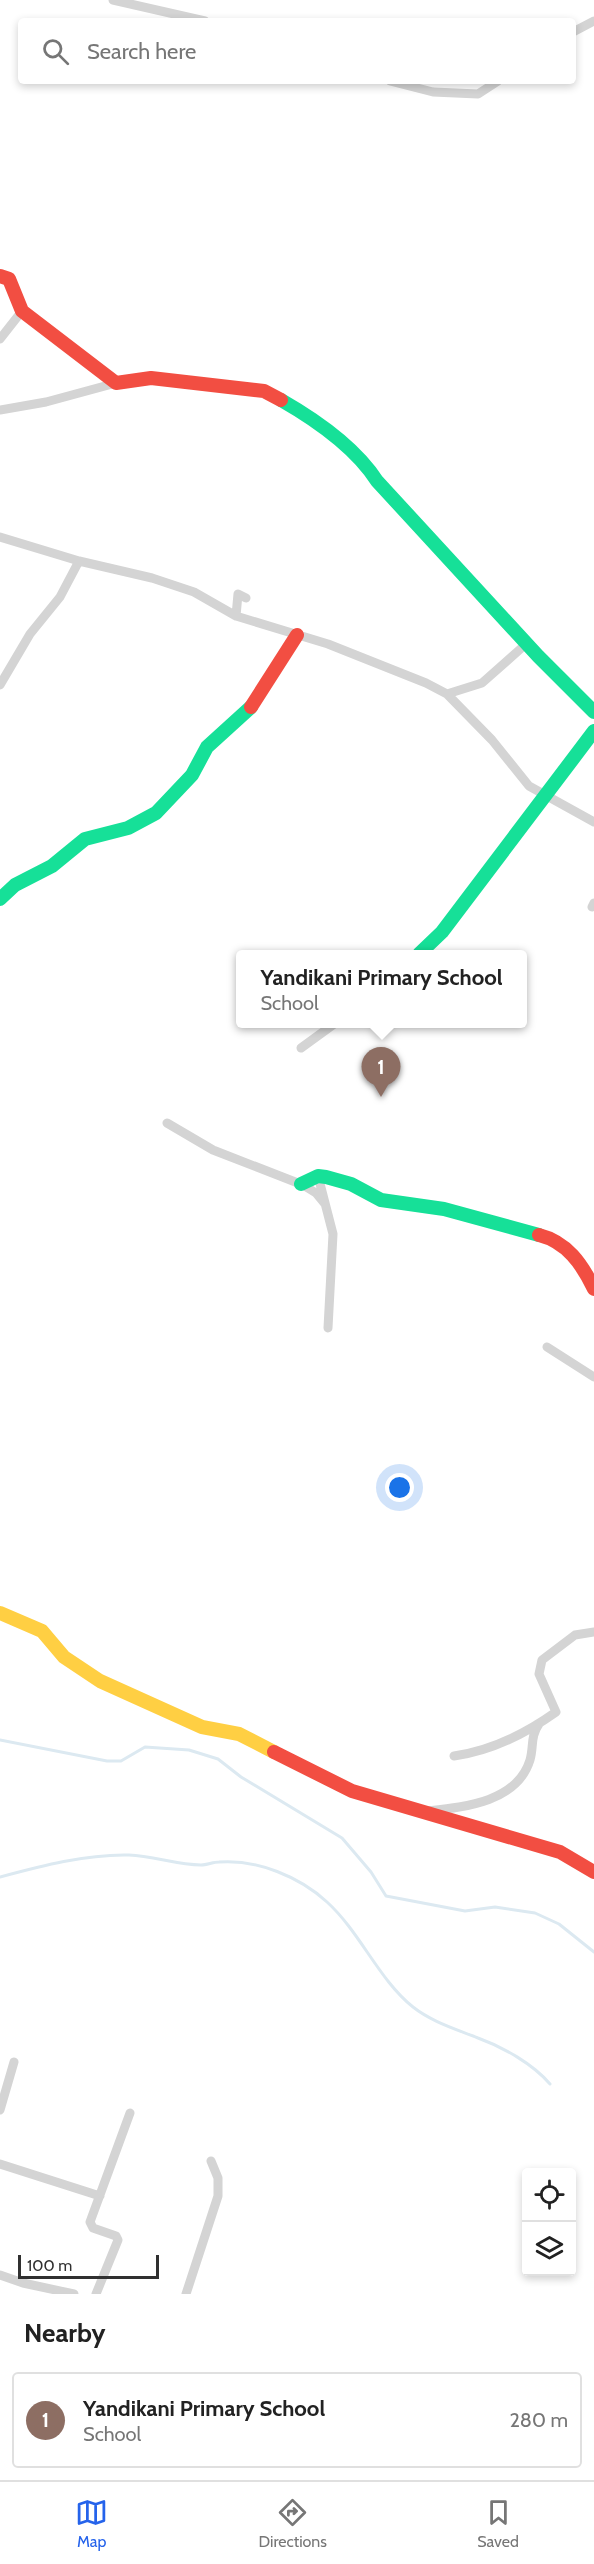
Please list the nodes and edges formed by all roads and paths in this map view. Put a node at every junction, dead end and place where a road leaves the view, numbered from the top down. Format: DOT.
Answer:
graph roads {
  1 [pos="113,0"];
  2 [pos="192,18"];
  3 [pos="594,21"];
  4 [pos="576,30"];
  5 [pos="402,84"];
  6 [pos="493,84"];
  7 [pos="0,276"];
  8 [pos="22,311"];
  9 [pos="0,339"];
  10 [pos="116,383"];
  11 [pos="0,410"];
  12 [pos="0,537"];
  13 [pos="79,561"];
  14 [pos="246,598"];
  15 [pos="236,616"];
  16 [pos="297,635"];
  17 [pos="526,644"];
  18 [pos="3,671"];
  19 [pos="0,685"];
  20 [pos="447,694"];
  21 [pos="594,712"];
  22 [pos="594,731"];
  23 [pos="546,796"];
  24 [pos="594,822"];
  25 [pos="0,899"];
  26 [pos="422,950"];
  27 [pos="327,1028"];
  28 [pos="301,1048"];
  29 [pos="167,1123"];
  30 [pos="318,1176"];
  31 [pos="301,1185"];
  32 [pos="326,1204"];
  33 [pos="594,1289"];
  34 [pos="328,1328"];
  35 [pos="547,1347"];
  36 [pos="594,1377"];
  37 [pos="0,1613"];
  38 [pos="594,1632"];
  39 [pos="541,1723"];
  40 [pos="454,1756"];
  41 [pos="422,1811"];
  42 [pos="594,1872"];
  43 [pos="14,2062"];
  44 [pos="0,2110"];
  45 [pos="129,2113"];
  46 [pos="211,2161"];
  47 [pos="0,2164"];
  48 [pos="100,2196"];
  49 [pos="0,2275"];
  50 [pos="74,2294"];
  51 [pos="96,2294"];
  52 [pos="186,2294"];
  1 -- 2 [label="street"];
  3 -- 4 [label="street"];
  5 -- 6 [label="street"];
  7 -- 8 [label="street"];
  8 -- 9 [label="street"];
  8 -- 10 [label="street"];
  10 -- 11 [label="street"];
  10 -- 17 [label="street"];
  12 -- 13 [label="street"];
  13 -- 15 [label="street"];
  13 -- 18 [label="street"];
  14 -- 15 [label="street"];
  15 -- 16 [label="street"];
  16 -- 20 [label="street"];
  16 -- 25 [label="street"];
  17 -- 20 [label="street"];
  17 -- 21 [label="street"];
  18 -- 19 [label="street"];
  20 -- 23 [label="street"];
  22 -- 23 [label="street"];
  23 -- 24 [label="street"];
  23 -- 26 [label="street"];
  27 -- 28 [label="street"];
  29 -- 31 [label="street"];
  30 -- 31 [label="street"];
  30 -- 32 [label="street"];
  30 -- 33 [label="street"];
  31 -- 32 [label="street"];
  32 -- 34 [label="street"];
  35 -- 36 [label="street"];
  37 -- 41 [label="street"];
  38 -- 39 [label="street"];
  39 -- 40 [label="street"];
  39 -- 41 [label="street"];
  41 -- 42 [label="street"];
  43 -- 44 [label="street"];
  45 -- 48 [label="street"];
  46 -- 52 [label="street"];
  47 -- 48 [label="street"];
  48 -- 51 [label="street"];
  49 -- 50 [label="street"];
}
